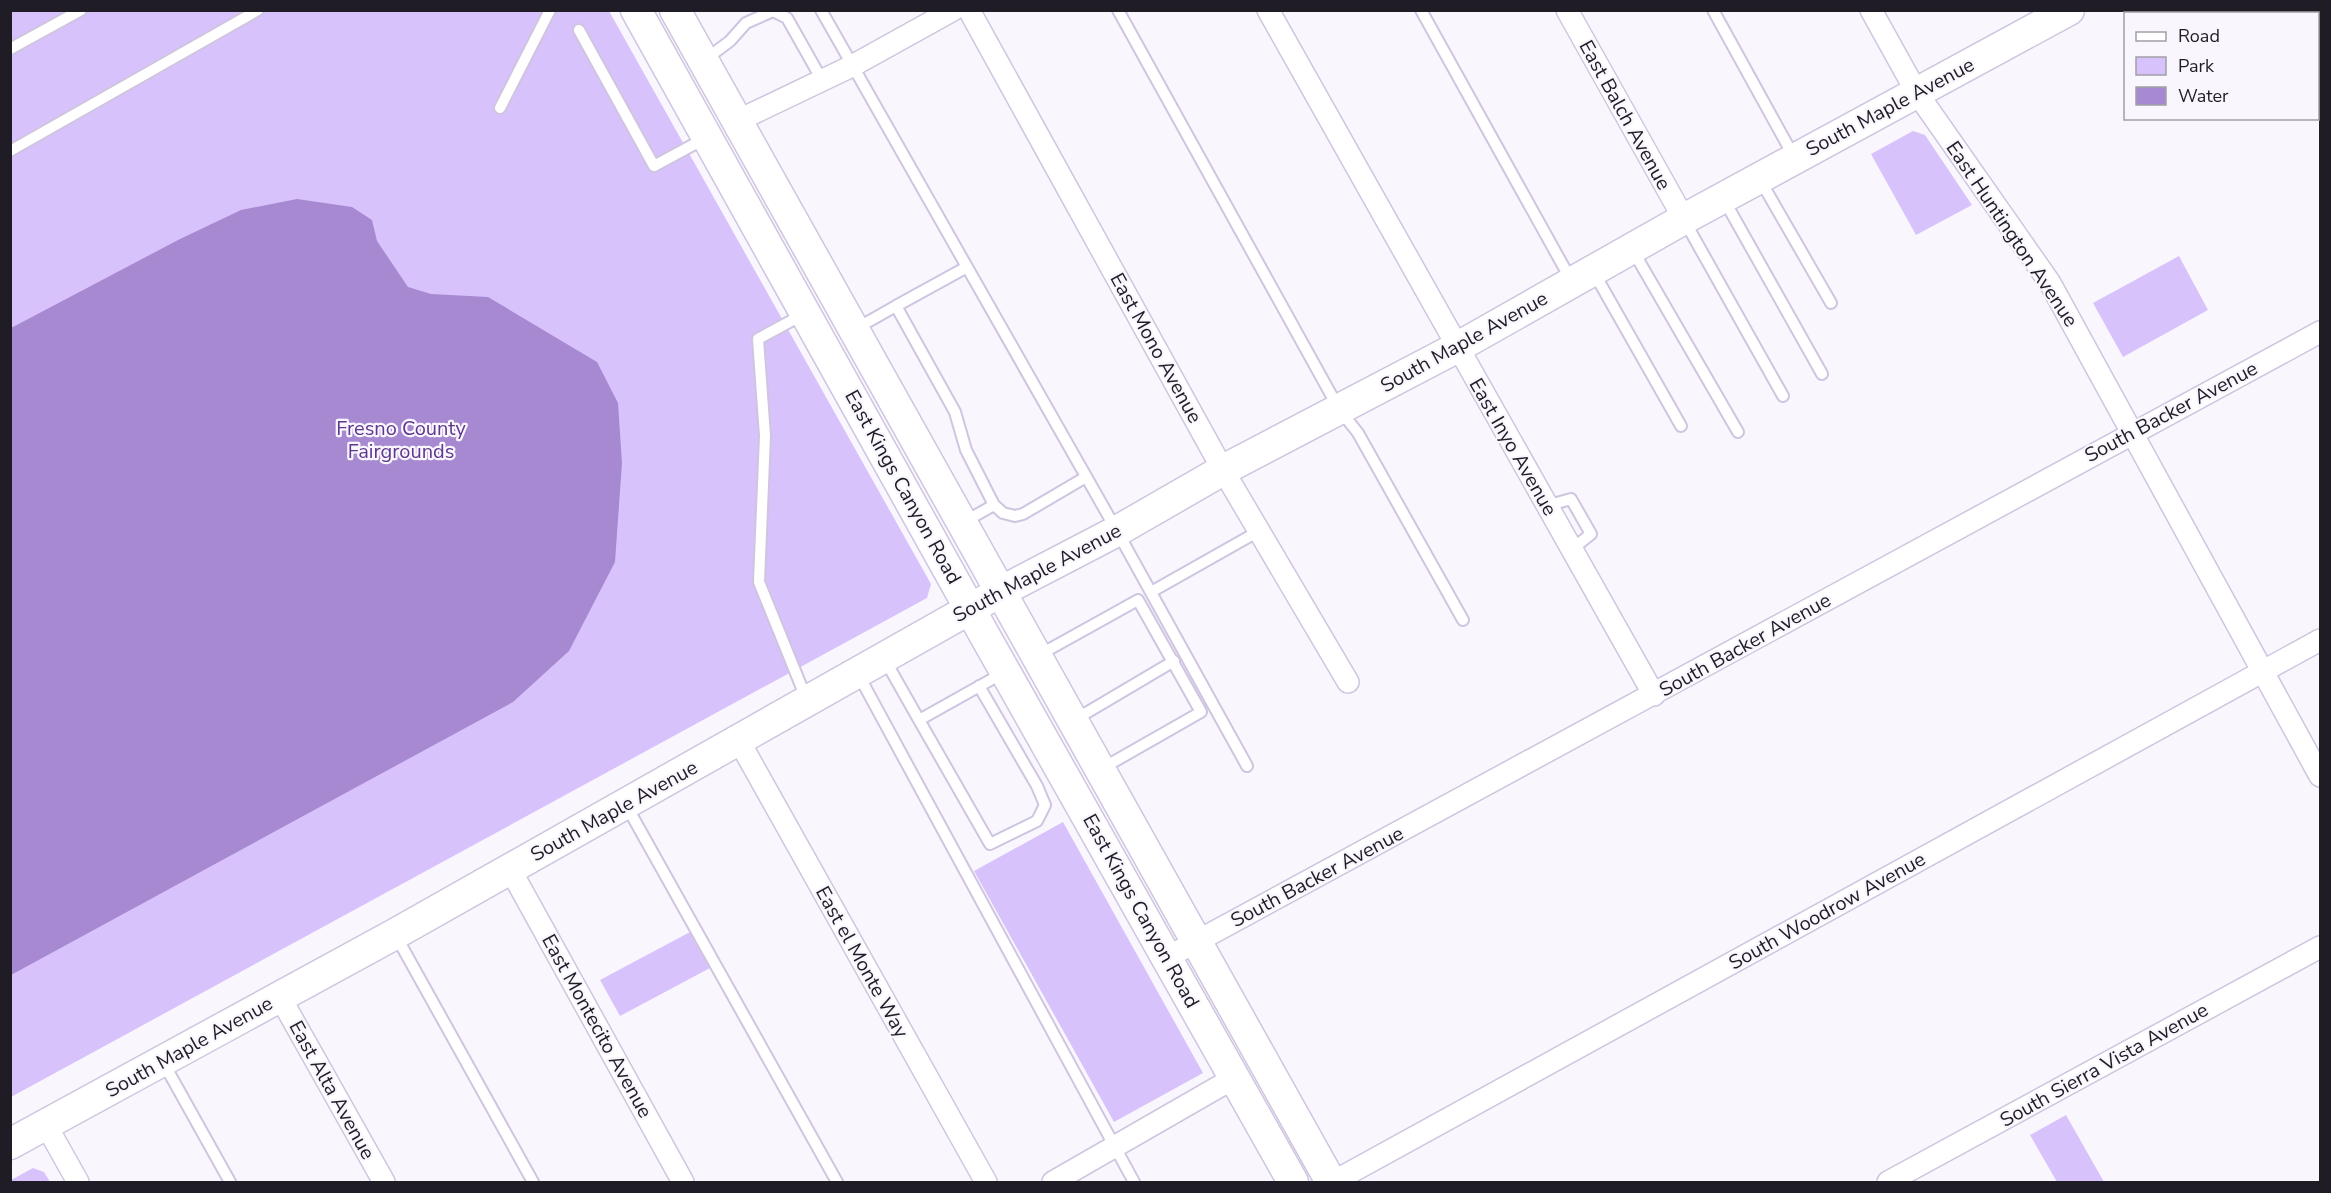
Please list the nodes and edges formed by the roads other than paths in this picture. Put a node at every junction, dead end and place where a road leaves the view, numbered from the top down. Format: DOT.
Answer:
graph roads {
  1 [pos="81,10"];
  2 [pos="258,10"];
  3 [pos="550,10"];
  4 [pos="636,10"];
  5 [pos="652,10"];
  6 [pos="675,10"];
  7 [pos="821,10"];
  8 [pos="953,10"];
  9 [pos="969,10"];
  10 [pos="1118,10"];
  11 [pos="1268,10"];
  12 [pos="1421,10"];
  13 [pos="1567,10"];
  14 [pos="1713,10"];
  15 [pos="1871,10"];
  16 [pos="2069,10"];
  17 [pos="238,16"];
  18 [pos="579,30"];
  19 [pos="10,49"];
  20 [pos="703,60"];
  21 [pos="852,66"];
  22 [pos="822,80"];
  23 [pos="1917,93"];
  24 [pos="500,108"];
  25 [pos="737,121"];
  26 [pos="707,138"];
  27 [pos="10,151"];
  28 [pos="1795,159"];
  29 [pos="1759,178"];
  30 [pos="1723,198"];
  31 [pos="1683,219"];
  32 [pos="1632,248"];
  33 [pos="967,267"];
  34 [pos="1582,277"];
  35 [pos="834,295"];
  36 [pos="1831,303"];
  37 [pos="896,306"];
  38 [pos="805,313"];
  39 [pos="854,330"];
  40 [pos="2320,332"];
  41 [pos="1456,348"];
  42 [pos="1822,374"];
  43 [pos="1783,396"];
  44 [pos="1339,409"];
  45 [pos="1681,426"];
  46 [pos="1738,432"];
  47 [pos="2133,432"];
  48 [pos="1223,470"];
  49 [pos="1086,477"];
  50 [pos="994,505"];
  51 [pos="962,524"];
  52 [pos="1117,531"];
  53 [pos="1259,531"];
  54 [pos="1000,592"];
  55 [pos="1151,592"];
  56 [pos="970,608"];
  57 [pos="1463,620"];
  58 [pos="2320,640"];
  59 [pos="1036,656"];
  60 [pos="884,657"];
  61 [pos="1174,661"];
  62 [pos="857,672"];
  63 [pos="1005,672"];
  64 [pos="2262,672"];
  65 [pos="1348,682"];
  66 [pos="979,686"];
  67 [pos="1654,695"];
  68 [pos="807,701"];
  69 [pos="919,720"];
  70 [pos="1073,721"];
  71 [pos="739,741"];
  72 [pos="1247,766"];
  73 [pos="1100,770"];
  74 [pos="2320,776"];
  75 [pos="626,805"];
  76 [pos="510,869"];
  77 [pos="395,934"];
  78 [pos="1196,942"];
  79 [pos="2320,947"];
  80 [pos="1167,957"];
  81 [pos="280,997"];
  82 [pos="163,1061"];
  83 [pos="1234,1078"];
  84 [pos="46,1125"];
  85 [pos="10,1144"];
  86 [pos="1114,1148"];
  87 [pos="78,1182"];
  88 [pos="230,1182"];
  89 [pos="384,1182"];
  90 [pos="533,1182"];
  91 [pos="683,1182"];
  92 [pos="837,1182"];
  93 [pos="986,1182"];
  94 [pos="1053,1182"];
  95 [pos="1134,1182"];
  96 [pos="1293,1182"];
  97 [pos="1332,1182"];
  98 [pos="1888,1182"];
  1 -- 19 [label="lane"];
  2 -- 17 [label="lane"];
  3 -- 24 [label="lane"];
  4 -- 26 [label="main road, East Kings Canyon Road"];
  5 -- 25 [label="main road"];
  6 -- 20 [label="main road, East Kings Canyon Road"];
  7 -- 21 [label="lane"];
  8 -- 21 [label="street"];
  9 -- 48 [label="street, East Mono Avenue"];
  10 -- 44 [label="lane"];
  11 -- 41 [label="street, East Inyo Avenue"];
  12 -- 34 [label="lane"];
  13 -- 31 [label="street, East Balch Avenue"];
  14 -- 28 [label="lane"];
  15 -- 23 [label="street, East Huntington Avenue"];
  16 -- 23 [label="main road, South Maple Avenue"];
  17 -- 27 [label="lane"];
  18 -- 26 [label="lane"];
  20 -- 22 [label="lane"];
  20 -- 25 [label="main road, East Kings Canyon Road"];
  21 -- 22 [label="street"];
  21 -- 33 [label="lane"];
  22 -- 25 [label="street"];
  23 -- 28 [label="main road, South Maple Avenue"];
  23 -- 47 [label="street, East Huntington Avenue"];
  25 -- 35 [label="main road, East Kings Canyon Road"];
  26 -- 35 [label="main road"];
  26 -- 38 [label="main road, East Kings Canyon Road"];
  28 -- 29 [label="main road, South Maple Avenue"];
  29 -- 30 [label="main road, South Maple Avenue"];
  29 -- 36 [label="lane"];
  30 -- 31 [label="main road, South Maple Avenue"];
  30 -- 42 [label="lane"];
  31 -- 32 [label="main road, South Maple Avenue"];
  31 -- 43 [label="lane"];
  32 -- 34 [label="main road, South Maple Avenue"];
  32 -- 46 [label="lane"];
  33 -- 37 [label="lane"];
  33 -- 49 [label="lane"];
  34 -- 41 [label="main road, South Maple Avenue"];
  34 -- 45 [label="lane"];
  35 -- 39 [label="main road, East Kings Canyon Road"];
  37 -- 39 [label="lane"];
  37 -- 50 [label="lane"];
  38 -- 56 [label="main road, East Kings Canyon Road"];
  38 -- 68 [label="lane"];
  39 -- 51 [label="main road, East Kings Canyon Road"];
  40 -- 47 [label="street, South Backer Avenue"];
  41 -- 44 [label="main road, South Maple Avenue"];
  41 -- 67 [label="street, East Inyo Avenue"];
  44 -- 48 [label="main road, South Maple Avenue"];
  44 -- 57 [label="lane"];
  47 -- 64 [label="street, East Huntington Avenue"];
  47 -- 67 [label="street, South Backer Avenue"];
  48 -- 52 [label="main road, South Maple Avenue"];
  48 -- 53 [label="street, East Mono Avenue"];
  49 -- 50 [label="lane"];
  49 -- 52 [label="lane"];
  50 -- 51 [label="lane"];
  51 -- 54 [label="main road, East Kings Canyon Road"];
  52 -- 54 [label="main road, South Maple Avenue"];
  52 -- 55 [label="lane"];
  53 -- 55 [label="lane"];
  53 -- 65 [label="street, East Mono Avenue"];
  54 -- 56 [label="main road, South Maple Avenue"];
  54 -- 59 [label="main road, East Kings Canyon Road"];
  55 -- 72 [label="lane"];
  56 -- 60 [label="main road, South Maple Avenue"];
  56 -- 63 [label="main road, East Kings Canyon Road"];
  58 -- 64 [label="street, South Woodrow Avenue"];
  59 -- 61 [label="lane"];
  59 -- 70 [label="main road, East Kings Canyon Road"];
  60 -- 62 [label="main road, South Maple Avenue"];
  60 -- 69 [label="lane"];
  61 -- 70 [label="lane"];
  61 -- 73 [label="lane"];
  62 -- 68 [label="main road, South Maple Avenue"];
  62 -- 86 [label="lane"];
  63 -- 66 [label="lane"];
  63 -- 80 [label="main road, East Kings Canyon Road"];
  64 -- 74 [label="street, East Huntington Avenue"];
  64 -- 97 [label="street, South Woodrow Avenue"];
  66 -- 69 [label="lane"];
  66 -- 69 [label="lane"];
  67 -- 78 [label="street, South Backer Avenue"];
  68 -- 71 [label="main road, South Maple Avenue"];
  70 -- 73 [label="main road, East Kings Canyon Road"];
  71 -- 75 [label="main road, South Maple Avenue"];
  71 -- 93 [label="street, East el Monte Way"];
  73 -- 78 [label="main road, East Kings Canyon Road"];
  75 -- 76 [label="main road, South Maple Avenue"];
  75 -- 92 [label="lane"];
  76 -- 77 [label="main road, South Maple Avenue"];
  76 -- 91 [label="street, East Montecito Avenue"];
  77 -- 81 [label="main road, South Maple Avenue"];
  77 -- 90 [label="lane"];
  78 -- 80 [label="street, South Backer Avenue"];
  78 -- 97 [label="main road, East Kings Canyon Road"];
  79 -- 98 [label="street, South Sierra Vista Avenue"];
  80 -- 83 [label="main road, East Kings Canyon Road"];
  81 -- 82 [label="main road, South Maple Avenue"];
  81 -- 89 [label="street, East Alta Avenue"];
  82 -- 84 [label="main road, South Maple Avenue"];
  82 -- 88 [label="lane"];
  83 -- 86 [label="street"];
  83 -- 96 [label="main road, East Kings Canyon Road"];
  84 -- 85 [label="main road, South Maple Avenue"];
  84 -- 87 [label="street"];
  86 -- 94 [label="street"];
  86 -- 95 [label="lane"];
}
